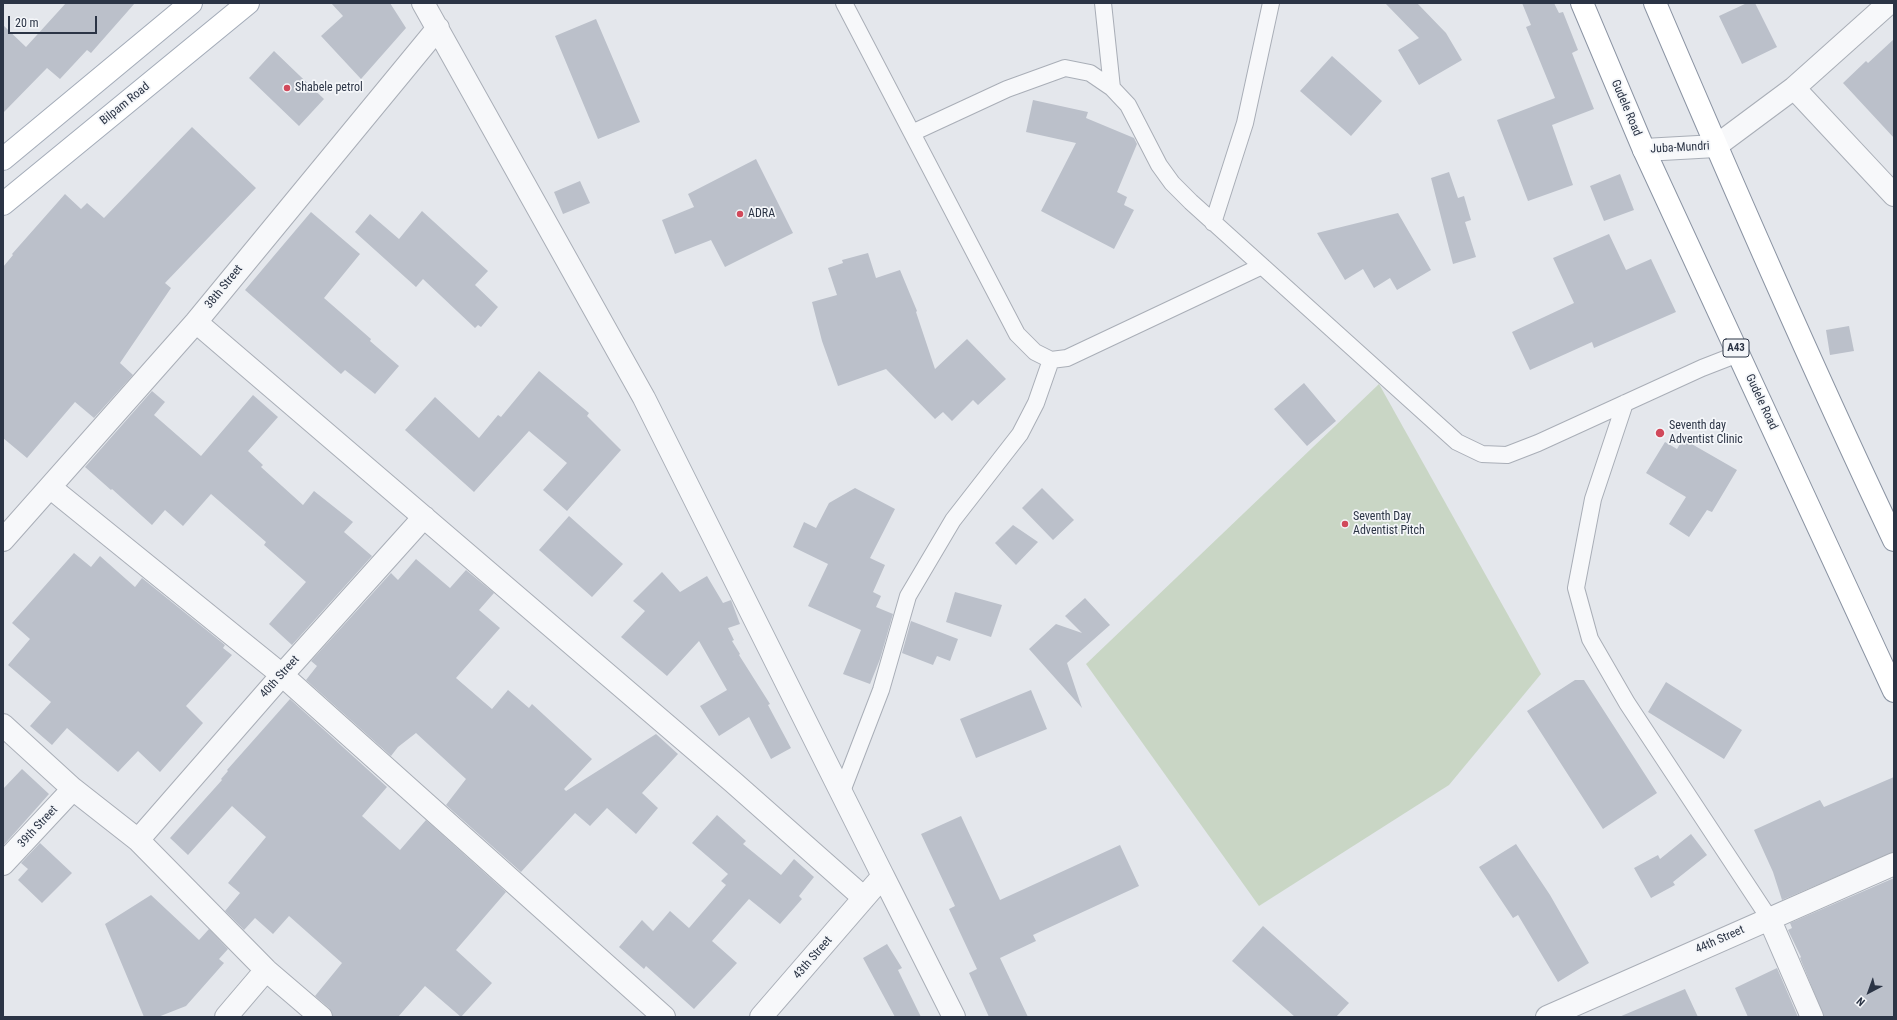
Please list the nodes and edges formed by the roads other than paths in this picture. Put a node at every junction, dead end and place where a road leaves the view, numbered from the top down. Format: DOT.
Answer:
graph roads {
  1 [pos="191,3"];
  2 [pos="248,3"];
  3 [pos="423,3"];
  4 [pos="844,3"];
  5 [pos="1103,3"];
  6 [pos="1271,3"];
  7 [pos="1582,3"];
  8 [pos="1655,3"];
  9 [pos="1889,3"];
  10 [pos="438,28"];
  11 [pos="1112,88"];
  12 [pos="1794,88"];
  13 [pos="912,133"];
  14 [pos="1716,146"];
  15 [pos="1644,150"];
  16 [pos="3,159"];
  17 [pos="1894,195"];
  18 [pos="3,204"];
  19 [pos="1213,223"];
  20 [pos="1262,266"];
  21 [pos="196,322"];
  22 [pos="1738,354"];
  23 [pos="1051,360"];
  24 [pos="1625,403"];
  25 [pos="51,488"];
  26 [pos="424,517"];
  27 [pos="3,540"];
  28 [pos="1894,540"];
  29 [pos="282,674"];
  30 [pos="1894,691"];
  31 [pos="3,725"];
  32 [pos="72,789"];
  33 [pos="841,794"];
  34 [pos="138,840"];
  35 [pos="3,864"];
  36 [pos="1894,864"];
  37 [pos="883,876"];
  38 [pos="864,898"];
  39 [pos="1769,918"];
  40 [pos="266,970"];
  41 [pos="1579,1010"];
  42 [pos="226,1017"];
  43 [pos="322,1017"];
  44 [pos="664,1017"];
  45 [pos="761,1017"];
  46 [pos="954,1017"];
  47 [pos="1547,1017"];
  48 [pos="1812,1017"];
  1 -- 16 [label="main road"];
  2 -- 18 [label="main road, Bilpam Road"];
  3 -- 10 [label="street"];
  4 -- 13 [label="lane"];
  5 -- 11 [label="lane"];
  6 -- 19 [label="lane"];
  7 -- 15 [label="main road, Gudele Road / A43"];
  8 -- 14 [label="main road"];
  9 -- 12 [label="street"];
  10 -- 21 [label="street, 38th Street"];
  10 -- 33 [label="street"];
  11 -- 13 [label="lane"];
  11 -- 19 [label="lane"];
  12 -- 14 [label="street"];
  12 -- 17 [label="street"];
  13 -- 23 [label="lane"];
  14 -- 15 [label="street, Juba-Mundri"];
  14 -- 28 [label="main road"];
  15 -- 22 [label="main road, Gudele Road / A43"];
  19 -- 20 [label="lane"];
  20 -- 23 [label="lane"];
  20 -- 24 [label="lane"];
  21 -- 25 [label="street, 38th Street"];
  21 -- 26 [label="street"];
  22 -- 24 [label="lane"];
  22 -- 30 [label="main road, Gudele Road / A43"];
  23 -- 33 [label="lane"];
  24 -- 39 [label="lane"];
  25 -- 27 [label="street, 38th Street"];
  25 -- 29 [label="street"];
  26 -- 29 [label="street, 40th Street"];
  26 -- 38 [label="street"];
  29 -- 34 [label="street, 40th Street"];
  29 -- 44 [label="street"];
  31 -- 32 [label="street"];
  32 -- 34 [label="street"];
  32 -- 35 [label="street, 39th Street"];
  33 -- 37 [label="street"];
  34 -- 40 [label="street"];
  36 -- 39 [label="street, 44th Street"];
  37 -- 38 [label="street, 43th Street"];
  37 -- 46 [label="street"];
  38 -- 45 [label="street, 43th Street"];
  39 -- 41 [label="street, 44th Street"];
  39 -- 48 [label="street"];
  40 -- 42 [label="street"];
  40 -- 43 [label="street"];
  41 -- 47 [label="street, 44th Street"];
}
